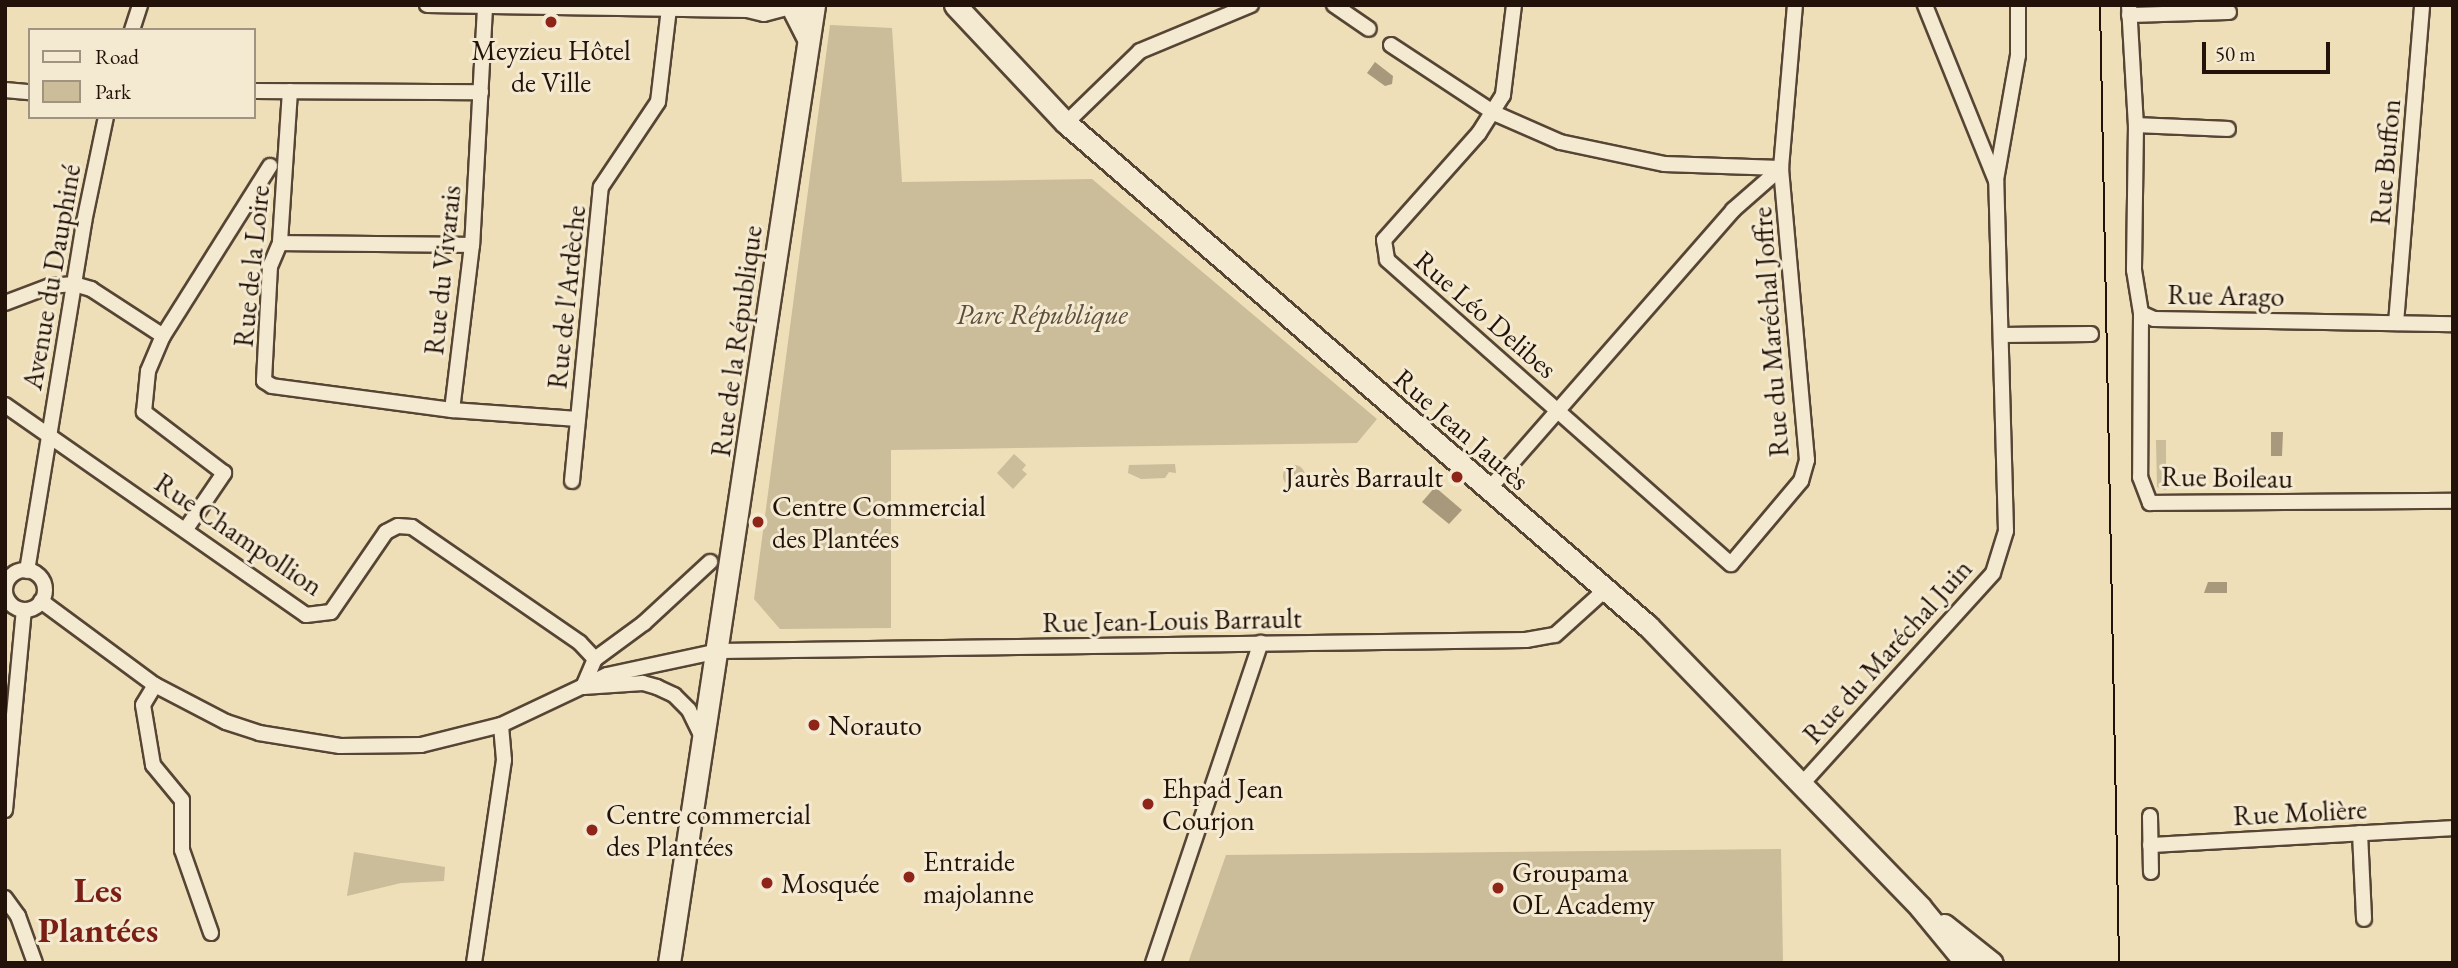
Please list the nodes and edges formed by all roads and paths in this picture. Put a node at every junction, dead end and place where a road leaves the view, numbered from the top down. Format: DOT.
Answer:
graph roads {
  1 [pos="140,5"];
  2 [pos="427,5"];
  3 [pos="814,5"];
  4 [pos="955,5"];
  5 [pos="1251,5"];
  6 [pos="1334,5"];
  7 [pos="1514,5"];
  8 [pos="1795,5"];
  9 [pos="1925,5"];
  10 [pos="2018,5"];
  11 [pos="2423,5"];
  12 [pos="793,6"];
  13 [pos="751,7"];
  14 [pos="485,8"];
  15 [pos="669,9"];
  16 [pos="2129,10"];
  17 [pos="2229,12"];
  18 [pos="133,28"];
  19 [pos="1369,29"];
  20 [pos="808,37"];
  21 [pos="1391,45"];
  22 [pos="5,90"];
  23 [pos="256,91"];
  24 [pos="290,91"];
  25 [pos="28,92"];
  26 [pos="481,92"];
  27 [pos="1494,113"];
  28 [pos="106,119"];
  29 [pos="1066,123"];
  30 [pos="2136,125"];
  31 [pos="2228,129"];
  32 [pos="270,166"];
  33 [pos="1781,168"];
  34 [pos="1996,181"];
  35 [pos="280,243"];
  36 [pos="472,245"];
  37 [pos="74,284"];
  38 [pos="5,303"];
  39 [pos="2141,313"];
  40 [pos="2396,323"];
  41 [pos="2453,324"];
  42 [pos="2091,334"];
  43 [pos="2002,335"];
  44 [pos="163,336"];
  45 [pos="5,405"];
  46 [pos="1557,408"];
  47 [pos="452,410"];
  48 [pos="578,419"];
  49 [pos="48,431"];
  50 [pos="572,481"];
  51 [pos="1489,489"];
  52 [pos="2453,501"];
  53 [pos="186,529"];
  54 [pos="710,562"];
  55 [pos="27,570"];
  56 [pos="6,580"];
  57 [pos="1606,589"];
  58 [pos="41,601"];
  59 [pos="24,610"];
  60 [pos="1261,643"];
  61 [pos="719,652"];
  62 [pos="5,653"];
  63 [pos="21,657"];
  64 [pos="596,659"];
  65 [pos="155,685"];
  66 [pos="583,687"];
  67 [pos="501,725"];
  68 [pos="705,744"];
  69 [pos="1800,786"];
  70 [pos="5,810"];
  71 [pos="2150,816"];
  72 [pos="2453,828"];
  73 [pos="2360,833"];
  74 [pos="2150,845"];
  75 [pos="2151,872"];
  76 [pos="5,898"];
  77 [pos="1920,907"];
  78 [pos="2364,919"];
  79 [pos="211,933"];
  80 [pos="35,963"];
  81 [pos="474,963"];
  82 [pos="669,963"];
  83 [pos="683,963"];
  84 [pos="1153,963"];
  85 [pos="1965,963"];
  86 [pos="1992,963"];
  1 -- 18 [label="street"];
  2 -- 14 [label="street"];
  3 -- 20 [label="main road, Rue de la République"];
  4 -- 29 [label="main road, Rue Jean Jaurès"];
  5 -- 29 [label="street"];
  6 -- 19 [label="street"];
  7 -- 27 [label="street, Rue Léo Delibes"];
  8 -- 33 [label="street, Rue du Maréchal Joffre"];
  9 -- 34 [label="street, Rue du Maréchal Juin"];
  10 -- 34 [label="street"];
  11 -- 40 [label="street, Rue Buffon"];
  12 -- 13 [label="street"];
  12 -- 20 [label="main road"];
  13 -- 15 [label="street"];
  14 -- 15 [label="street"];
  14 -- 26 [label="street, Rue du Vivarais"];
  15 -- 48 [label="street, Rue de l'Ardèche"];
  16 -- 17 [label="street"];
  16 -- 30 [label="street, Rue Arago"];
  20 -- 61 [label="main road, Rue de la République"];
  21 -- 27 [label="street"];
  22 -- 25 [label="street"];
  23 -- 24 [label="street"];
  24 -- 26 [label="street"];
  24 -- 35 [label="street, Rue de la Loire"];
  26 -- 36 [label="street, Rue du Vivarais"];
  27 -- 33 [label="street"];
  27 -- 46 [label="street, Rue Léo Delibes"];
  28 -- 37 [label="street, Avenue du Dauphiné"];
  29 -- 51 [label="main road, Rue Jean Jaurès"];
  30 -- 31 [label="street"];
  30 -- 39 [label="street, Rue Arago"];
  32 -- 44 [label="street"];
  33 -- 46 [label="street"];
  33 -- 46 [label="street, Rue du Maréchal Joffre"];
  34 -- 43 [label="street, Rue du Maréchal Juin"];
  35 -- 36 [label="street"];
  35 -- 47 [label="street, Rue de la Loire"];
  36 -- 47 [label="street, Rue du Vivarais"];
  37 -- 38 [label="street"];
  37 -- 44 [label="street"];
  37 -- 49 [label="street, Avenue du Dauphiné"];
  39 -- 40 [label="street, Rue Arago"];
  39 -- 52 [label="street, Rue Boileau"];
  40 -- 41 [label="street, Rue Arago"];
  42 -- 43 [label="street"];
  43 -- 69 [label="street, Rue du Maréchal Juin"];
  44 -- 53 [label="street"];
  45 -- 49 [label="street, Rue Champollion"];
  46 -- 51 [label="street"];
  47 -- 48 [label="street"];
  48 -- 50 [label="street, Rue de l'Ardèche"];
  49 -- 53 [label="street, Rue Champollion"];
  49 -- 55 [label="street, Avenue du Dauphiné"];
  51 -- 57 [label="main road, Rue Jean Jaurès"];
  53 -- 64 [label="street, Rue Champollion"];
  54 -- 64 [label="street"];
  55 -- 56 [label="street"];
  55 -- 58 [label="street"];
  56 -- 59 [label="street"];
  57 -- 60 [label="street, Rue Jean-Louis Barrault"];
  57 -- 69 [label="main road, Rue Jean Jaurès"];
  58 -- 59 [label="street"];
  58 -- 65 [label="street, Rue Jean-Louis Barrault"];
  59 -- 63 [label="street"];
  60 -- 61 [label="street, Rue Jean-Louis Barrault"];
  60 -- 84 [label="street"];
  61 -- 66 [label="street, Rue Jean-Louis Barrault"];
  61 -- 68 [label="main road, Rue de la République"];
  61 -- 83 [label="main road, Rue de la République"];
  62 -- 63 [label="street"];
  63 -- 70 [label="street"];
  64 -- 66 [label="street"];
  65 -- 67 [label="street, Rue Jean-Louis Barrault"];
  65 -- 79 [label="street"];
  66 -- 67 [label="street, Rue Jean-Louis Barrault"];
  66 -- 68 [label="street"];
  67 -- 81 [label="street"];
  68 -- 82 [label="main road, Rue de la République"];
  69 -- 77 [label="main road, Rue Jean Jaurès"];
  71 -- 74 [label="street"];
  72 -- 73 [label="street, Rue Molière"];
  73 -- 74 [label="street, Rue Molière"];
  73 -- 78 [label="street"];
  74 -- 75 [label="street"];
  76 -- 80 [label="street"];
  77 -- 85 [label="main road, Rue Jean Jaurès"];
  77 -- 86 [label="main road, Rue Jean Jaurès"];
}
